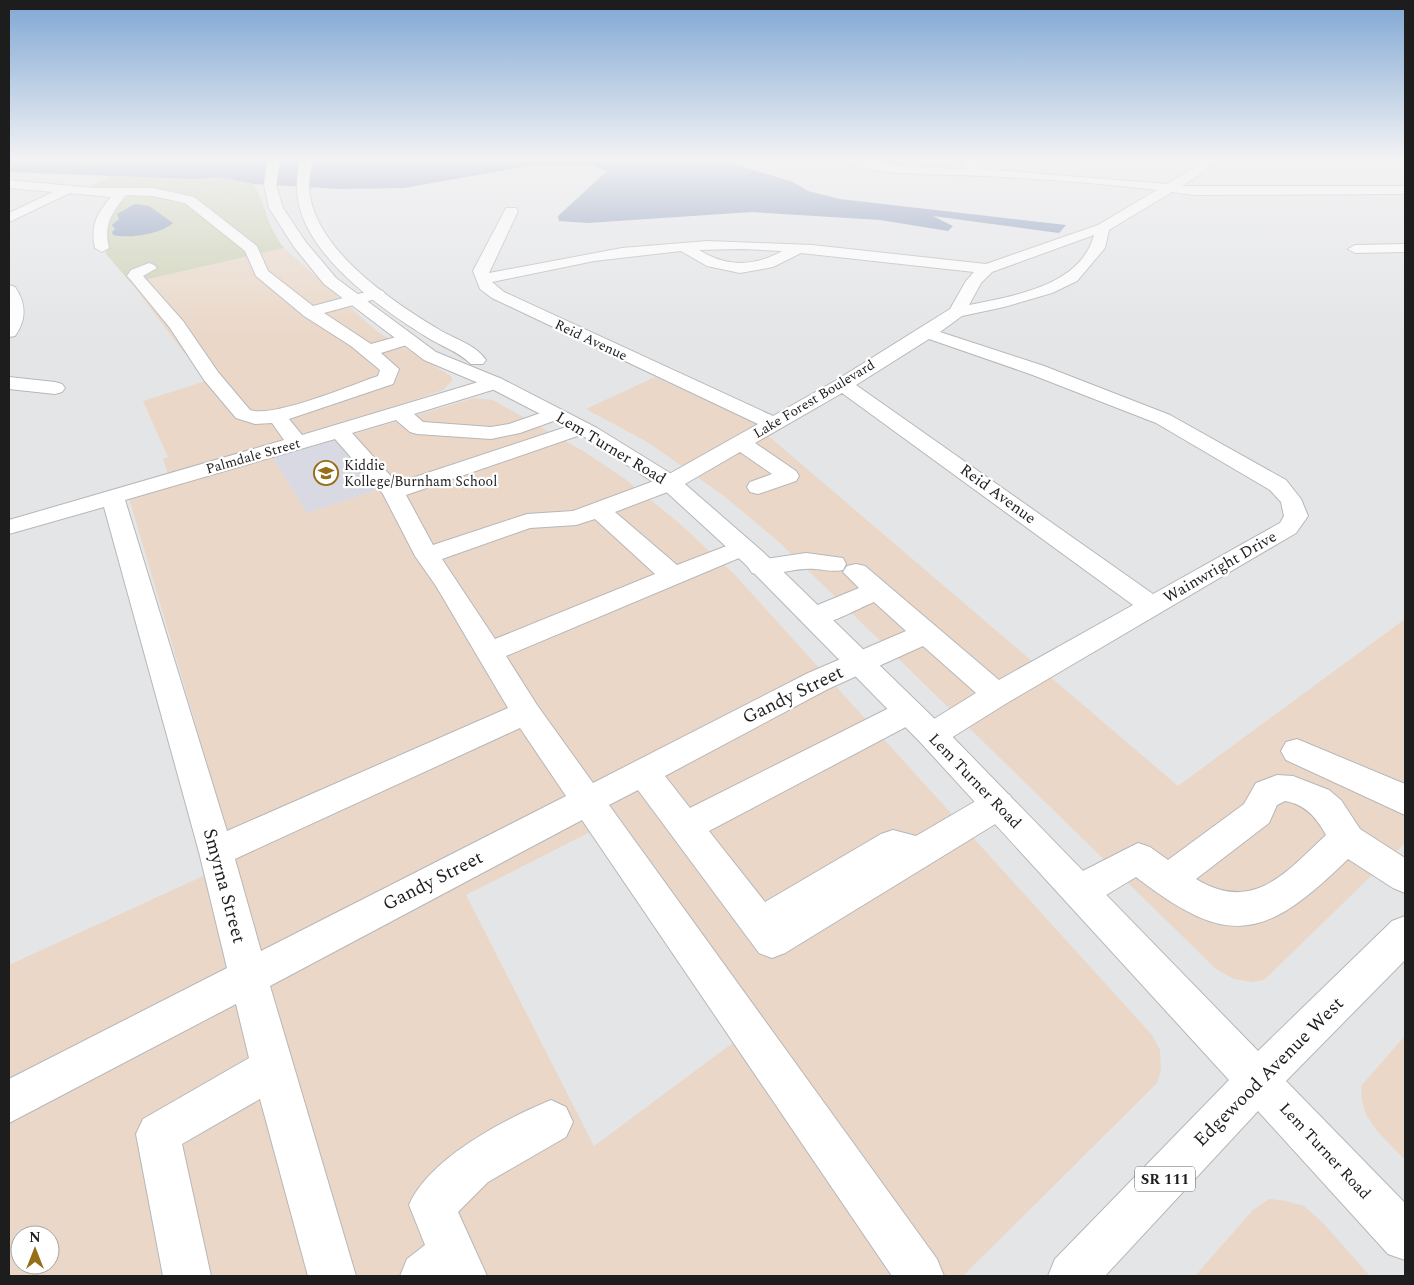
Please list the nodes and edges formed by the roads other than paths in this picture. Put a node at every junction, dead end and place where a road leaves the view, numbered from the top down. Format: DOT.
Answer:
graph roads {
  1 [pos="102,219"];
  2 [pos="198,219"];
  3 [pos="213,219"];
  4 [pos="283,219"];
  5 [pos="312,219"];
  6 [pos="507,219"];
  7 [pos="1118,219"];
  8 [pos="1103,228"];
  9 [pos="684,246"];
  10 [pos="102,248"];
  11 [pos="797,248"];
  12 [pos="1405,248"];
  13 [pos="1355,249"];
  14 [pos="257,260"];
  15 [pos="149,268"];
  16 [pos="987,269"];
  17 [pos="482,279"];
  18 [pos="9,290"];
  19 [pos="377,294"];
  20 [pos="353,300"];
  21 [pos="310,312"];
  22 [pos="957,312"];
  23 [pos="9,332"];
  24 [pos="927,333"];
  25 [pos="404,337"];
  26 [pos="365,348"];
  27 [pos="9,383"];
  28 [pos="496,383"];
  29 [pos="842,384"];
  30 [pos="55,388"];
  31 [pos="400,413"];
  32 [pos="555,414"];
  33 [pos="277,416"];
  34 [pos="774,424"];
  35 [pos="582,428"];
  36 [pos="339,431"];
  37 [pos="297,443"];
  38 [pos="741,443"];
  39 [pos="670,483"];
  40 [pos="758,487"];
  41 [pos="393,492"];
  42 [pos="113,497"];
  43 [pos="599,510"];
  44 [pos="9,527"];
  45 [pos="742,548"];
  46 [pos="427,556"];
  47 [pos="762,567"];
  48 [pos="673,576"];
  49 [pos="878,590"];
  50 [pos="1152,606"];
  51 [pos="812,617"];
  52 [pos="926,634"];
  53 [pos="489,652"];
  54 [pos="858,663"];
  55 [pos="997,695"];
  56 [pos="908,712"];
  57 [pos="526,713"];
  58 [pos="932,735"];
  59 [pos="1297,751"];
  60 [pos="643,772"];
  61 [pos="588,801"];
  62 [pos="1405,802"];
  63 [pos="998,806"];
  64 [pos="685,827"];
  65 [pos="1347,838"];
  66 [pos="216,852"];
  67 [pos="1405,877"];
  68 [pos="1168,880"];
  69 [pos="1080,891"];
  70 [pos="1405,934"];
  71 [pos="247,977"];
  72 [pos="272,1068"];
  73 [pos="1258,1080"];
  74 [pos="9,1102"];
  75 [pos="551,1122"];
  76 [pos="1405,1237"];
  77 [pos="446,1269"];
  78 [pos="187,1276"];
  79 [pos="332,1276"];
  80 [pos="920,1276"];
  81 [pos="1072,1276"];
  1 -- 10 [label="street"];
  2 -- 14 [label="street"];
  3 -- 14 [label="street"];
  4 -- 20 [label="street, Lem Turner Road"];
  5 -- 19 [label="street, Lem Turner Road"];
  6 -- 17 [label="street"];
  7 -- 8 [label="street, Lake Forest Boulevard"];
  8 -- 16 [label="street, Lake Forest Boulevard"];
  8 -- 22 [label="street, Lake Forest Boulevard"];
  9 -- 11 [label="street"];
  9 -- 11 [label="street"];
  9 -- 17 [label="street"];
  11 -- 16 [label="street"];
  12 -- 13 [label="street"];
  14 -- 21 [label="street"];
  15 -- 33 [label="street"];
  16 -- 22 [label="street, Lake Forest Boulevard"];
  17 -- 34 [label="street, Reid Avenue"];
  18 -- 23 [label="street"];
  19 -- 20 [label="street"];
  19 -- 28 [label="street, Lem Turner Road"];
  20 -- 21 [label="street"];
  20 -- 25 [label="street, Lem Turner Road"];
  21 -- 26 [label="street"];
  22 -- 24 [label="street, Lake Forest Boulevard"];
  24 -- 29 [label="street, Lake Forest Boulevard"];
  24 -- 50 [label="street, Wainwright Drive"];
  25 -- 26 [label="street"];
  25 -- 28 [label="street, Lem Turner Road"];
  26 -- 33 [label="street"];
  27 -- 30 [label="street"];
  28 -- 31 [label="street, Palmdale Street"];
  28 -- 32 [label="street, Lem Turner Road"];
  29 -- 34 [label="street, Lake Forest Boulevard"];
  29 -- 50 [label="street, Reid Avenue"];
  31 -- 32 [label="street"];
  31 -- 36 [label="street, Palmdale Street"];
  32 -- 35 [label="street, Lem Turner Road"];
  33 -- 37 [label="street"];
  34 -- 38 [label="street, Lake Forest Boulevard"];
  35 -- 39 [label="street, Lem Turner Road"];
  35 -- 41 [label="street"];
  36 -- 37 [label="street, Palmdale Street"];
  36 -- 41 [label="street"];
  37 -- 42 [label="street, Palmdale Street"];
  38 -- 39 [label="street, Lake Forest Boulevard"];
  38 -- 40 [label="street"];
  39 -- 43 [label="street, Lake Forest Boulevard"];
  39 -- 45 [label="street, Lem Turner Road"];
  41 -- 46 [label="street"];
  42 -- 44 [label="street, Palmdale Street"];
  42 -- 66 [label="street, Smyrna Street"];
  43 -- 46 [label="street, Lake Forest Boulevard"];
  43 -- 48 [label="street"];
  45 -- 47 [label="street, Lem Turner Road"];
  45 -- 48 [label="street"];
  46 -- 53 [label="street"];
  47 -- 49 [label="street"];
  47 -- 51 [label="street, Lem Turner Road"];
  48 -- 53 [label="street"];
  49 -- 51 [label="street"];
  49 -- 52 [label="street"];
  50 -- 55 [label="street, Wainwright Drive"];
  51 -- 54 [label="street, Lem Turner Road"];
  52 -- 54 [label="street, Gandy Street"];
  52 -- 55 [label="street"];
  53 -- 57 [label="street"];
  54 -- 56 [label="street, Lem Turner Road"];
  54 -- 60 [label="street, Gandy Street"];
  55 -- 58 [label="street, Wainwright Drive"];
  56 -- 58 [label="street, Lem Turner Road"];
  56 -- 64 [label="street"];
  57 -- 61 [label="street"];
  57 -- 66 [label="street"];
  58 -- 63 [label="street, Lem Turner Road"];
  59 -- 62 [label="street"];
  60 -- 61 [label="street, Gandy Street"];
  60 -- 64 [label="street"];
  61 -- 71 [label="street, Gandy Street"];
  61 -- 80 [label="street"];
  63 -- 64 [label="street"];
  63 -- 69 [label="street, Lem Turner Road"];
  65 -- 67 [label="street"];
  65 -- 68 [label="street"];
  65 -- 68 [label="street"];
  66 -- 71 [label="street, Smyrna Street"];
  68 -- 69 [label="street"];
  69 -- 73 [label="street, Lem Turner Road"];
  70 -- 73 [label="street, Edgewood Avenue West / SR 111"];
  71 -- 72 [label="street, Smyrna Street"];
  71 -- 74 [label="street, Gandy Street"];
  72 -- 78 [label="street"];
  72 -- 79 [label="street, Smyrna Street"];
  73 -- 76 [label="street, Lem Turner Road"];
  73 -- 81 [label="street, Edgewood Avenue West / SR 111"];
  75 -- 77 [label="street"];
}
